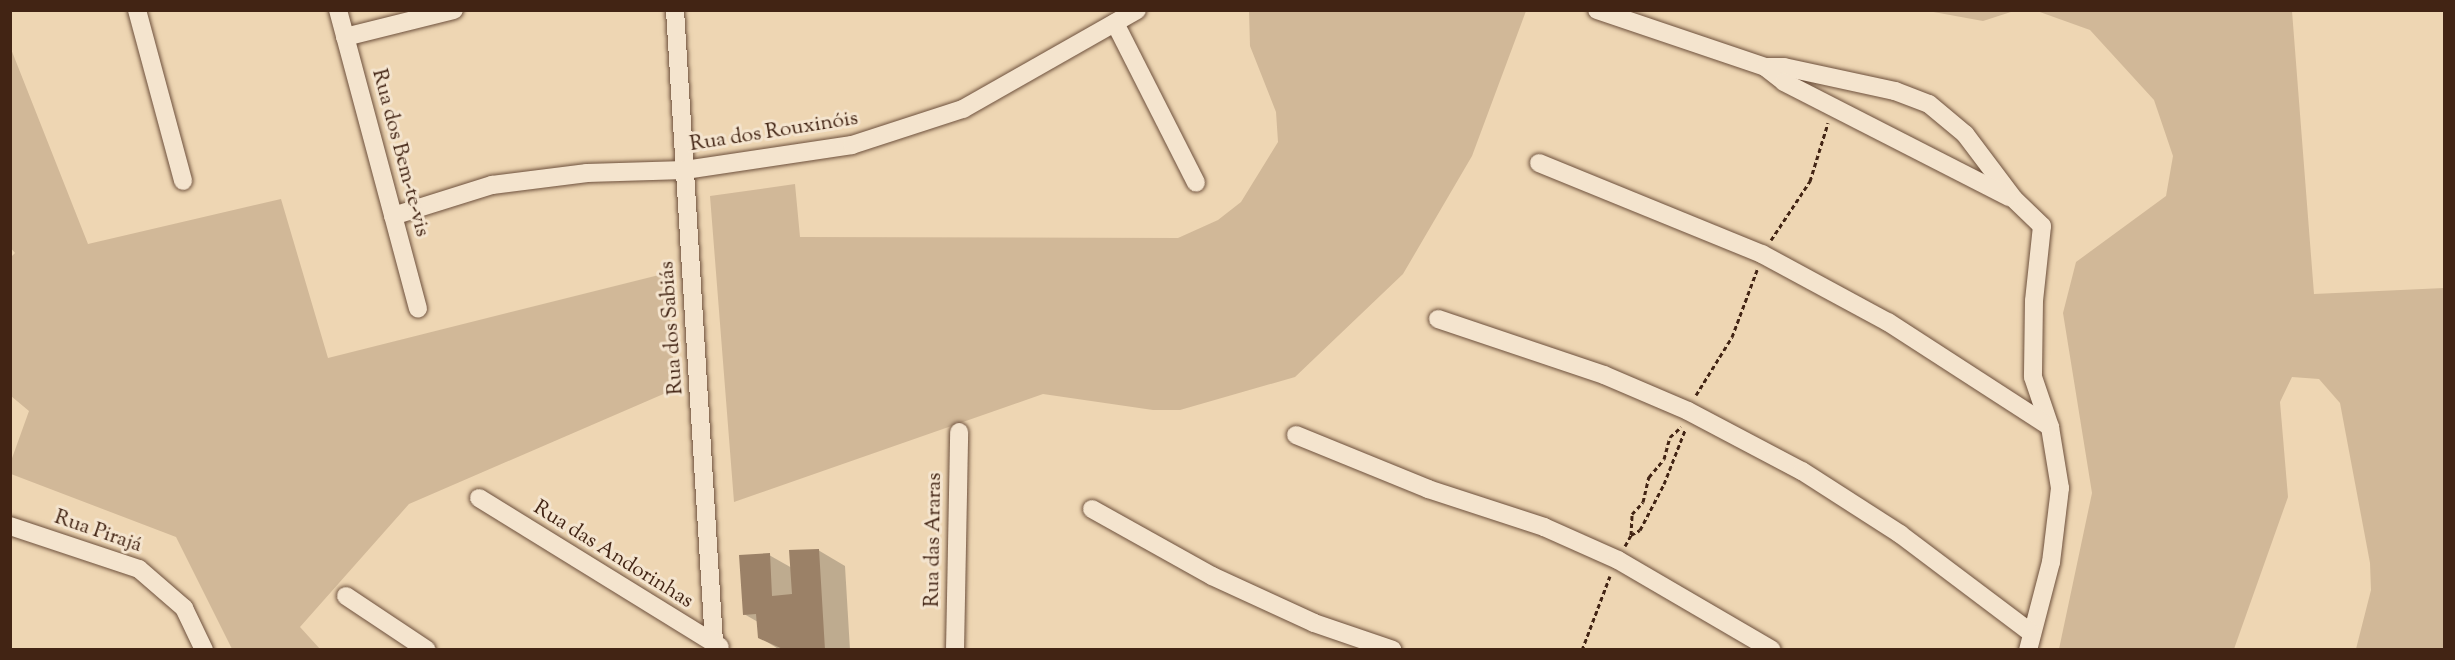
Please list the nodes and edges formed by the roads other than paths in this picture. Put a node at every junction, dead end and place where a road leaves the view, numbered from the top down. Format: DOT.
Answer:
graph roads {
  1 [pos="137,10"];
  2 [pos="338,10"];
  3 [pos="454,10"];
  4 [pos="675,10"];
  5 [pos="1137,10"];
  6 [pos="1597,10"];
  7 [pos="1115,23"];
  8 [pos="345,37"];
  9 [pos="1765,67"];
  10 [pos="1539,163"];
  11 [pos="685,170"];
  12 [pos="183,181"];
  13 [pos="1196,183"];
  14 [pos="2014,199"];
  15 [pos="393,216"];
  16 [pos="418,308"];
  17 [pos="1438,319"];
  18 [pos="2050,427"];
  19 [pos="959,432"];
  20 [pos="1296,435"];
  21 [pos="479,498"];
  22 [pos="1092,509"];
  23 [pos="10,526"];
  24 [pos="346,596"];
  25 [pos="2029,641"];
  26 [pos="719,646"];
  27 [pos="204,650"];
  28 [pos="427,650"];
  29 [pos="955,650"];
  30 [pos="1393,650"];
  31 [pos="1772,650"];
  1 -- 12 [label="street"];
  2 -- 8 [label="street, Rua dos Bem-te-vis"];
  3 -- 8 [label="street"];
  4 -- 11 [label="street, Rua dos Sabiás"];
  5 -- 7 [label="street, Rua dos Rouxinóis"];
  6 -- 9 [label="street"];
  7 -- 11 [label="street, Rua dos Rouxinóis"];
  7 -- 13 [label="street"];
  8 -- 15 [label="street, Rua dos Bem-te-vis"];
  9 -- 14 [label="street"];
  9 -- 14 [label="street"];
  10 -- 18 [label="street"];
  11 -- 15 [label="street, Rua dos Rouxinóis"];
  11 -- 26 [label="street, Rua dos Sabiás"];
  14 -- 18 [label="street"];
  15 -- 16 [label="street, Rua dos Bem-te-vis"];
  17 -- 25 [label="street"];
  18 -- 25 [label="street"];
  19 -- 29 [label="street, Rua das Araras"];
  20 -- 31 [label="street"];
  21 -- 26 [label="street, Rua das Andorinhas"];
  22 -- 30 [label="street"];
  23 -- 27 [label="street, Rua Pirajá"];
  24 -- 28 [label="street"];
}
